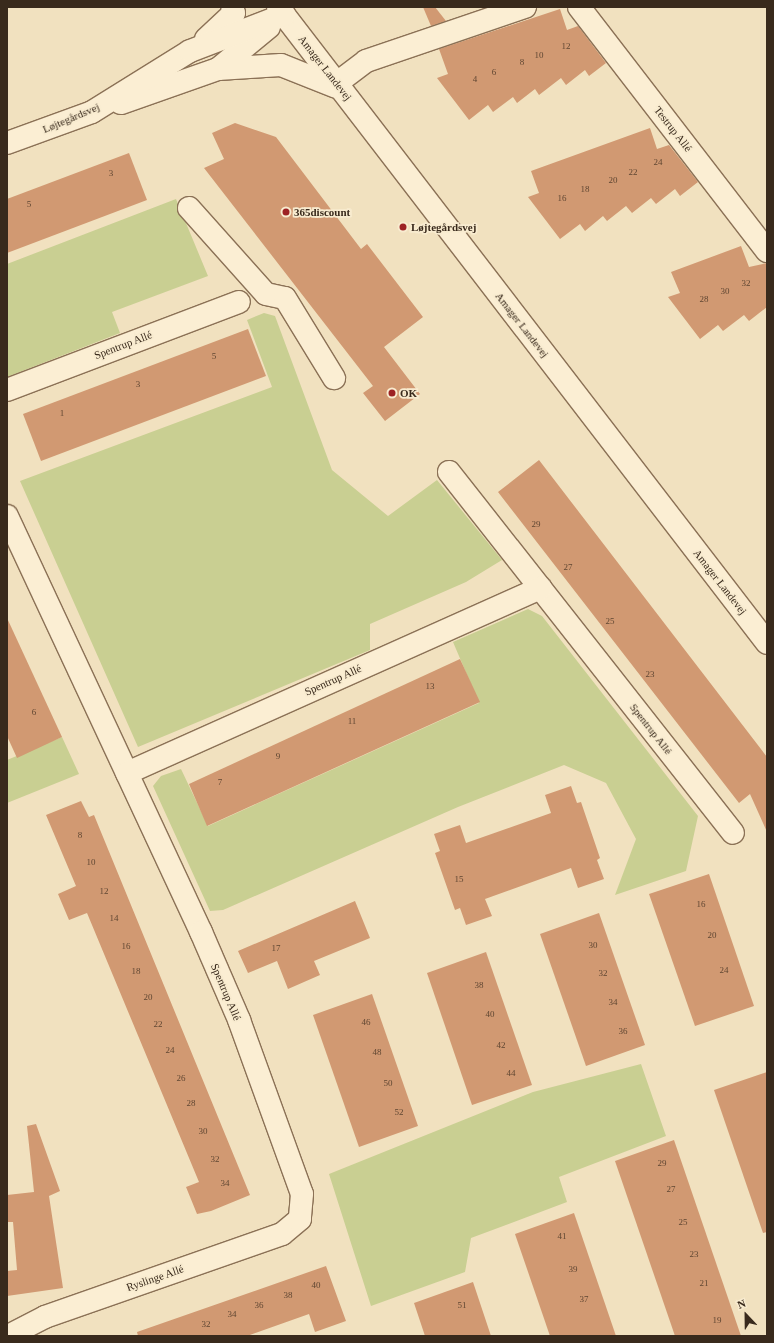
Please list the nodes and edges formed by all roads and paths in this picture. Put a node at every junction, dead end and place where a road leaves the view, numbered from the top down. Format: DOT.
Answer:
graph roads {
  1 [pos="232,7"];
  2 [pos="524,7"];
  3 [pos="579,7"];
  4 [pos="281,11"];
  5 [pos="190,51"];
  6 [pos="218,70"];
  7 [pos="339,86"];
  8 [pos="92,112"];
  9 [pos="7,143"];
  10 [pos="189,208"];
  11 [pos="767,251"];
  12 [pos="239,302"];
  13 [pos="334,378"];
  14 [pos="7,390"];
  15 [pos="449,472"];
  16 [pos="7,516"];
  17 [pos="540,588"];
  18 [pos="767,643"];
  19 [pos="127,773"];
  20 [pos="733,833"];
  21 [pos="300,1218"];
  22 [pos="8,1336"];
  1 -- 5 [label="street"];
  2 -- 7 [label="street"];
  3 -- 11 [label="street, Testrup Allé"];
  4 -- 5 [label="street, Løjtegårdsvej"];
  4 -- 6 [label="street"];
  4 -- 7 [label="street, Amager Landevej"];
  5 -- 8 [label="street, Løjtegårdsvej"];
  6 -- 7 [label="street"];
  6 -- 8 [label="street"];
  7 -- 18 [label="street, Amager Landevej"];
  8 -- 9 [label="street, Løjtegårdsvej"];
  10 -- 13 [label="street"];
  12 -- 14 [label="street, Spentrup Allé"];
  15 -- 17 [label="street, Spentrup Allé"];
  16 -- 19 [label="street, Spentrup Allé"];
  17 -- 19 [label="street, Spentrup Allé"];
  17 -- 20 [label="street, Spentrup Allé"];
  19 -- 21 [label="street, Spentrup Allé"];
  21 -- 22 [label="street, Ryslinge Allé"];
}
